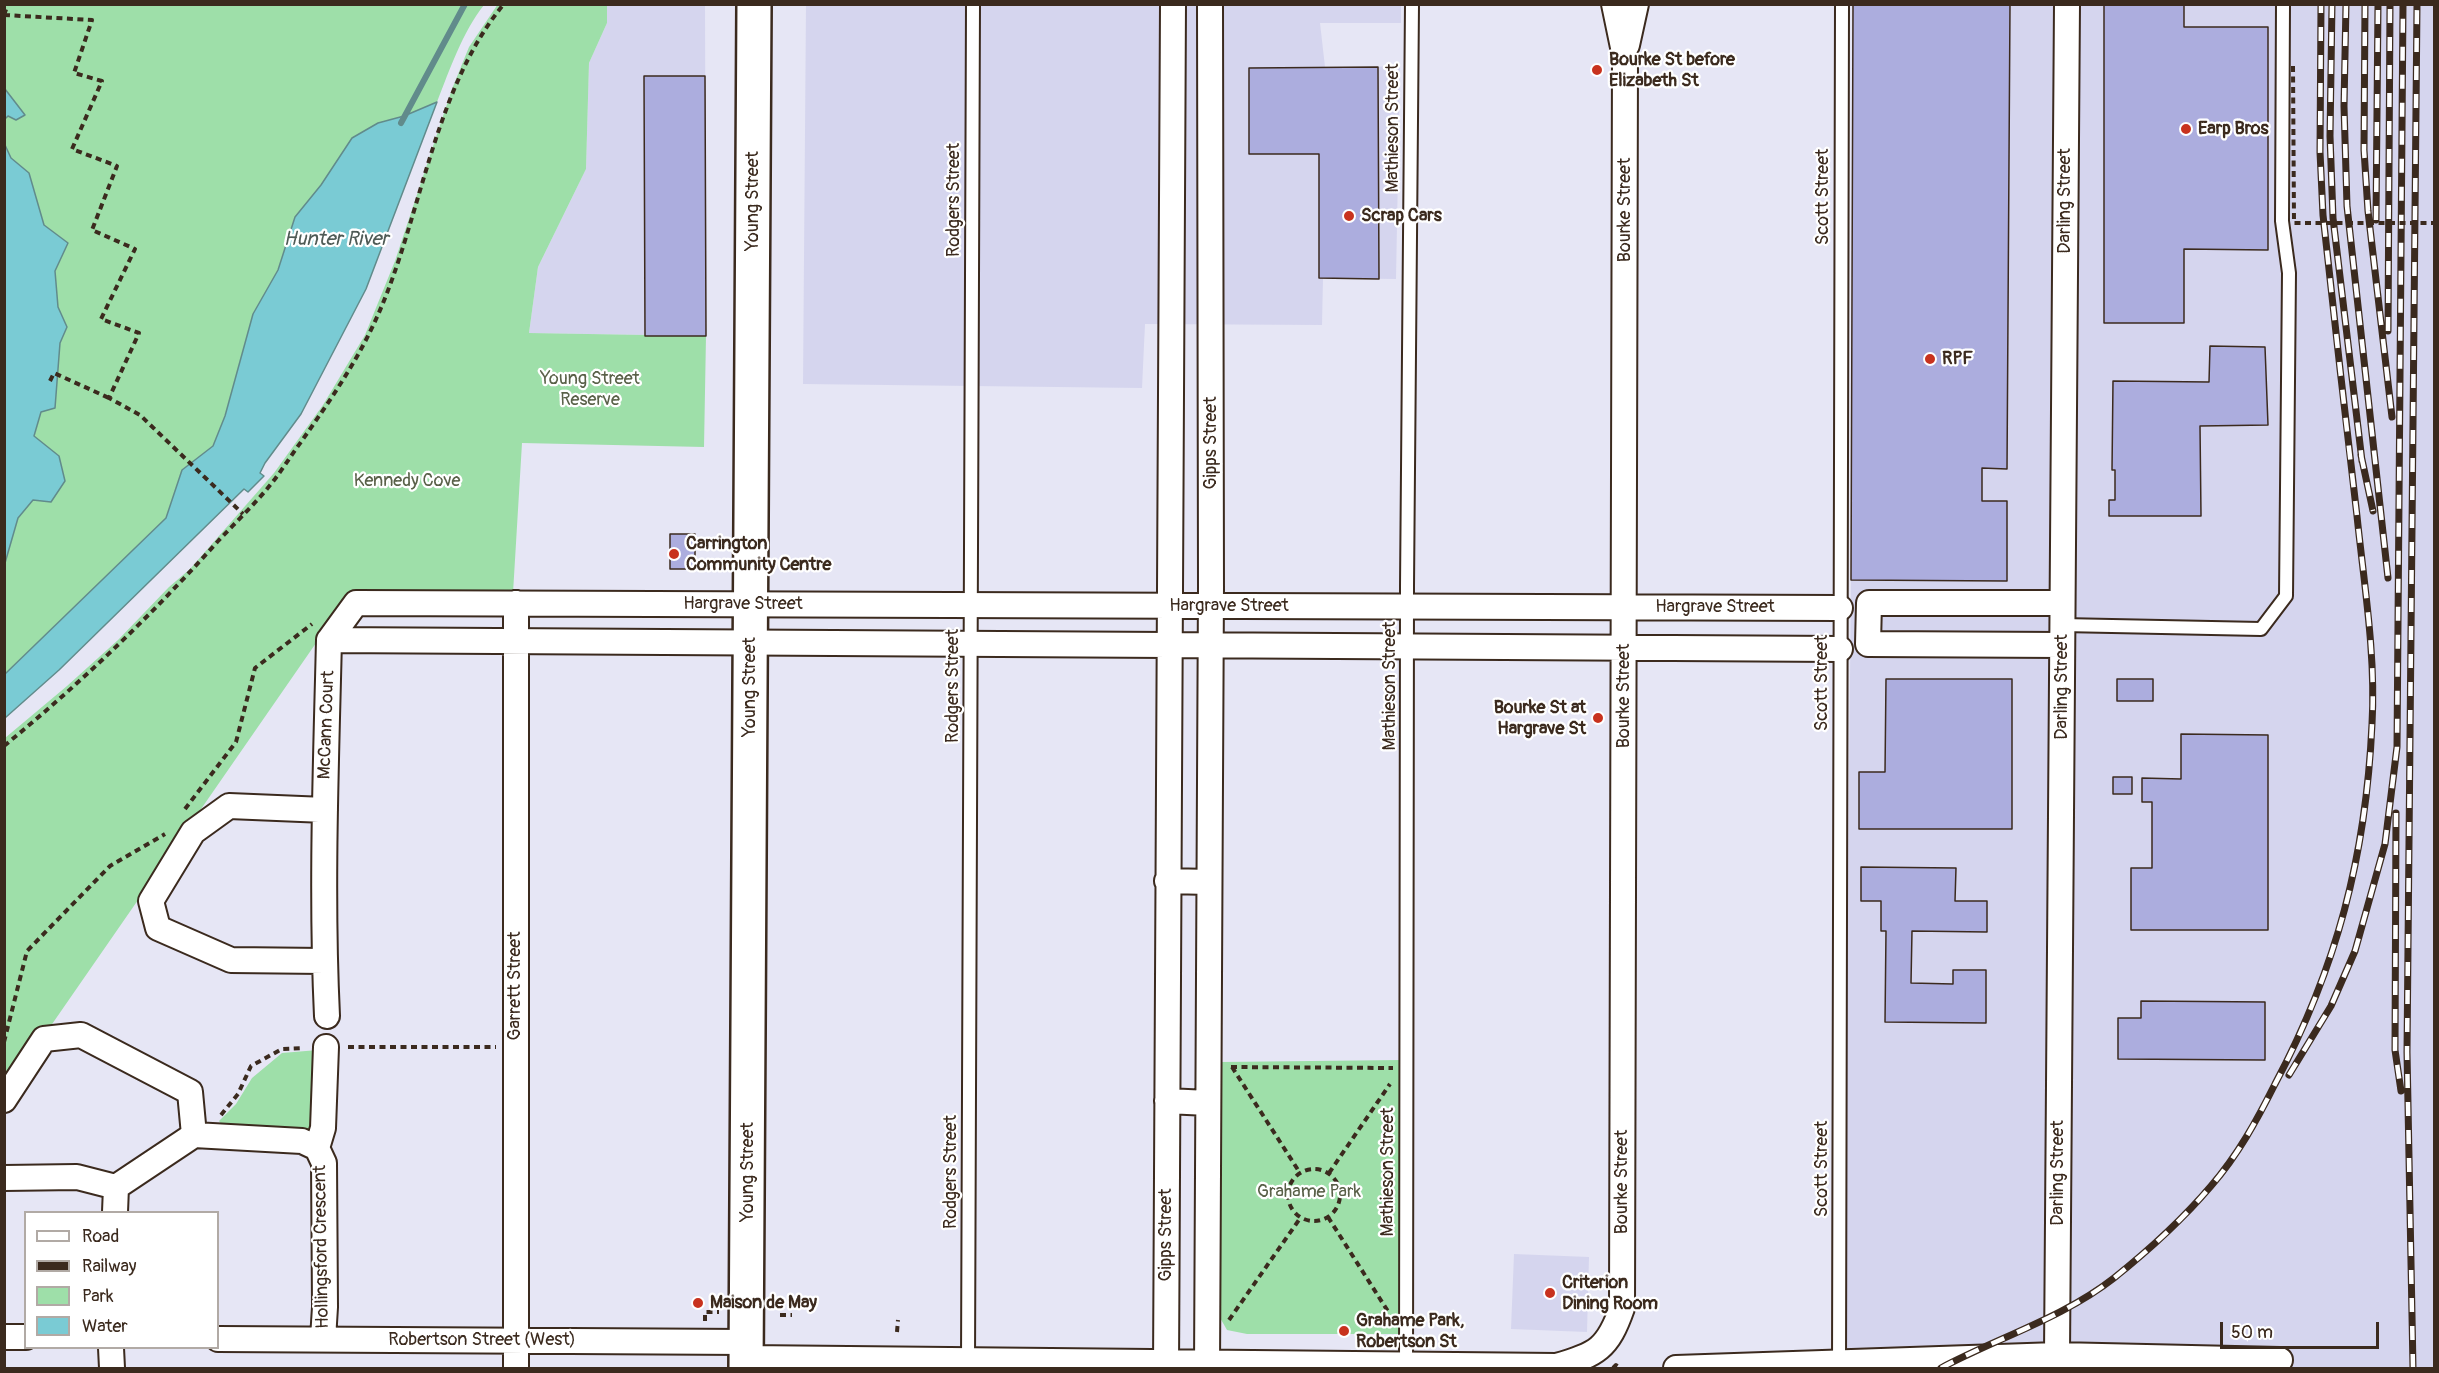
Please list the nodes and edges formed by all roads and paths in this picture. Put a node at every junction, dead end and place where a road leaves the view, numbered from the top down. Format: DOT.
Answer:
graph roads {
  1 [pos="8,4"];
  2 [pos="504,4"];
  3 [pos="754,4"];
  4 [pos="973,4"];
  5 [pos="1173,4"];
  6 [pos="1210,4"];
  7 [pos="1412,4"];
  8 [pos="1614,4"];
  9 [pos="1636,4"];
  10 [pos="1842,4"];
  11 [pos="2067,4"];
  12 [pos="2283,4"];
  13 [pos="4,15"];
  14 [pos="1625,57"];
  15 [pos="2293,66"];
  16 [pos="2434,223"];
  17 [pos="50,381"];
  18 [pos="109,398"];
  19 [pos="243,514"];
  20 [pos="516,603"];
  21 [pos="619,604"];
  22 [pos="751,604"];
  23 [pos="971,605"];
  24 [pos="1169,605"];
  25 [pos="1210,606"];
  26 [pos="1408,606"];
  27 [pos="1624,607"];
  28 [pos="1840,608"];
  29 [pos="345,617"];
  30 [pos="2062,624"];
  31 [pos="329,640"];
  32 [pos="516,641"];
  33 [pos="620,642"];
  34 [pos="750,642"];
  35 [pos="971,644"];
  36 [pos="1168,645"];
  37 [pos="1210,645"];
  38 [pos="1408,646"];
  39 [pos="1624,648"];
  40 [pos="1840,649"];
  41 [pos="4,746"];
  42 [pos="325,810"];
  43 [pos="179,816"];
  44 [pos="172,825"];
  45 [pos="1167,881"];
  46 [pos="1209,882"];
  47 [pos="324,961"];
  48 [pos="327,1016"];
  49 [pos="4,1042"];
  50 [pos="326,1047"];
  51 [pos="1401,1068"];
  52 [pos="1394,1078"];
  53 [pos="4,1101"];
  54 [pos="1167,1101"];
  55 [pos="1208,1102"];
  56 [pos="194,1135"];
  57 [pos="317,1148"];
  58 [pos="1300,1173"];
  59 [pos="1329,1173"];
  60 [pos="4,1178"];
  61 [pos="116,1187"];
  62 [pos="115,1211"];
  63 [pos="1300,1217"];
  64 [pos="1329,1217"];
  65 [pos="780,1315"];
  66 [pos="792,1315"];
  67 [pos="898,1320"];
  68 [pos="1228,1321"];
  69 [pos="1395,1323"];
  70 [pos="897,1332"];
  71 [pos="1613,1334"];
  72 [pos="4,1337"];
  73 [pos="24,1337"];
  74 [pos="219,1339"];
  75 [pos="323,1339"];
  76 [pos="516,1340"];
  77 [pos="111,1349"];
  78 [pos="746,1356"];
  79 [pos="1839,1362"];
  80 [pos="2055,1362"];
  81 [pos="2261,1363"];
  82 [pos="968,1364"];
  83 [pos="1166,1365"];
  84 [pos="1207,1365"];
  85 [pos="1406,1366"];
  86 [pos="1613,1367"];
  87 [pos="112,1368"];
  88 [pos="516,1368"];
  89 [pos="1620,1368"];
  90 [pos="1676,1368"];
  1 -- 13 [label="path"];
  2 -- 19 [label="path"];
  3 -- 22 [label="main road, Young Street"];
  4 -- 23 [label="lane, Rodgers Street"];
  5 -- 24 [label="street, Gipps Street"];
  6 -- 25 [label="street, Gipps Street"];
  7 -- 26 [label="lane, Mathieson Street"];
  8 -- 14 [label="street, Bourke Street"];
  9 -- 14 [label="street, Bourke Street"];
  10 -- 28 [label="lane, Scott Street"];
  11 -- 30 [label="street, Darling Street"];
  12 -- 30 [label="lane"];
  13 -- 18 [label="path"];
  14 -- 27 [label="street, Bourke Street"];
  15 -- 16 [label="path, bridge"];
  17 -- 18 [label="path"];
  18 -- 19 [label="path"];
  19 -- 41 [label="path"];
  20 -- 21 [label="street, Hargrave Street"];
  20 -- 29 [label="street, Hargrave Street"];
  20 -- 32 [label="street, Garrett Street"];
  21 -- 22 [label="street, Hargrave Street"];
  21 -- 33 [label="street"];
  22 -- 23 [label="street, Hargrave Street"];
  22 -- 34 [label="main road, Young Street"];
  23 -- 24 [label="street, Hargrave Street"];
  23 -- 35 [label="lane, Rodgers Street"];
  24 -- 25 [label="street, Hargrave Street"];
  24 -- 36 [label="street, Gipps Street"];
  25 -- 26 [label="street, Hargrave Street"];
  25 -- 37 [label="street, Gipps Street"];
  26 -- 27 [label="street, Hargrave Street"];
  26 -- 38 [label="lane, Mathieson Street"];
  27 -- 28 [label="street, Hargrave Street"];
  27 -- 39 [label="street, Bourke Street"];
  28 -- 40 [label="lane, Scott Street"];
  29 -- 31 [label="street, Hargrave Street"];
  29 -- 43 [label="path"];
  30 -- 30 [label="street"];
  30 -- 80 [label="street, Darling Street"];
  31 -- 32 [label="street"];
  31 -- 42 [label="street, McCann Court"];
  32 -- 33 [label="street"];
  32 -- 76 [label="street, Garrett Street"];
  33 -- 34 [label="street"];
  34 -- 35 [label="street"];
  34 -- 78 [label="main road, Young Street"];
  35 -- 36 [label="street"];
  35 -- 82 [label="lane, Rodgers Street"];
  36 -- 37 [label="street"];
  36 -- 45 [label="street, Gipps Street"];
  37 -- 38 [label="street"];
  37 -- 46 [label="street, Gipps Street"];
  38 -- 39 [label="street"];
  38 -- 85 [label="lane, Mathieson Street"];
  39 -- 40 [label="street"];
  39 -- 71 [label="street, Bourke Street"];
  40 -- 79 [label="lane, Scott Street"];
  42 -- 47 [label="street, McCann Court"];
  42 -- 47 [label="street"];
  44 -- 49 [label="path"];
  45 -- 46 [label="street"];
  45 -- 54 [label="street, Gipps Street"];
  46 -- 55 [label="street, Gipps Street"];
  47 -- 48 [label="street, McCann Court"];
  50 -- 57 [label="street"];
  51 -- 58 [label="path"];
  52 -- 59 [label="path"];
  53 -- 56 [label="street"];
  54 -- 55 [label="street"];
  54 -- 83 [label="street, Gipps Street"];
  55 -- 84 [label="street, Gipps Street"];
  56 -- 57 [label="street, Hollingsford Crescent"];
  56 -- 61 [label="street"];
  57 -- 75 [label="street, Hollingsford Crescent"];
  58 -- 59 [label="path"];
  58 -- 63 [label="path"];
  59 -- 64 [label="path"];
  60 -- 61 [label="street"];
  61 -- 62 [label="street"];
  63 -- 64 [label="path"];
  63 -- 68 [label="path"];
  64 -- 69 [label="path"];
  65 -- 66 [label="path"];
  67 -- 70 [label="path"];
  71 -- 85 [label="street, Robertson Street (West)"];
  72 -- 73 [label="street"];
  74 -- 75 [label="street, Robertson Street (West)"];
  75 -- 76 [label="street, Robertson Street (West)"];
  76 -- 78 [label="street, Robertson Street (West)"];
  76 -- 88 [label="street, Garrett Street"];
  77 -- 87 [label="street"];
  78 -- 82 [label="street, Robertson Street (West)"];
  79 -- 80 [label="street"];
  79 -- 90 [label="street"];
  80 -- 81 [label="street"];
  82 -- 83 [label="street, Robertson Street (West)"];
  83 -- 84 [label="street, Robertson Street (West)"];
  84 -- 85 [label="street, Robertson Street (West)"];
  86 -- 89 [label="path"];
}
